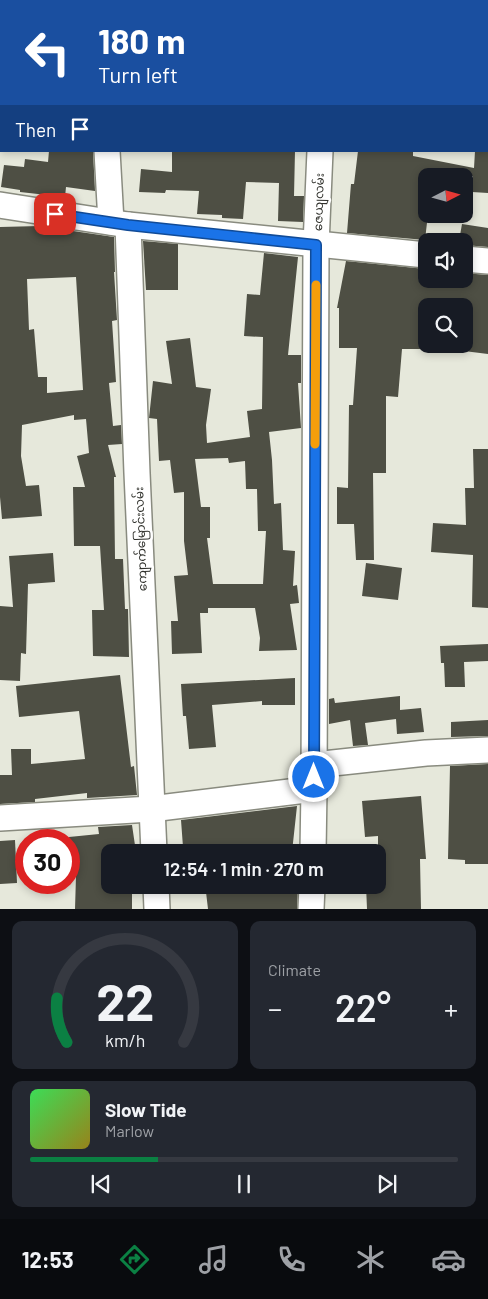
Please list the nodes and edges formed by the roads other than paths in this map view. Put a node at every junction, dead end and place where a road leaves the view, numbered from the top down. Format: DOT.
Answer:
graph roads {
  1 [pos="107,152"];
  2 [pos="320,152"];
  3 [pos="0,205"];
  4 [pos="119,224"];
  5 [pos="316,245"];
  6 [pos="418,254"];
  7 [pos="473,260"];
  8 [pos="488,261"];
  9 [pos="488,750"];
  10 [pos="314,777"];
  11 [pos="151,809"];
  12 [pos="0,818"];
  13 [pos="153,844"];
  14 [pos="312,844"];
  15 [pos="156,894"];
  16 [pos="312,894"];
  17 [pos="157,909"];
  18 [pos="311,909"];
  1 -- 4 [label="street, ကျောက်မြောင်းလမ်း"];
  2 -- 5 [label="street, ဇေယျလမ်း"];
  3 -- 4 [label="street"];
  4 -- 5 [label="street"];
  4 -- 11 [label="street, ကျောက်မြောင်းလမ်း"];
  5 -- 6 [label="street"];
  5 -- 10 [label="street, ဇေယျလမ်း"];
  7 -- 8 [label="street"];
  9 -- 10 [label="street"];
  10 -- 11 [label="street"];
  10 -- 14 [label="street, ဇေယျလမ်း"];
  11 -- 12 [label="street"];
  11 -- 13 [label="street, ကျောက်မြောင်းလမ်း"];
  15 -- 17 [label="street"];
  16 -- 18 [label="street"];
}
